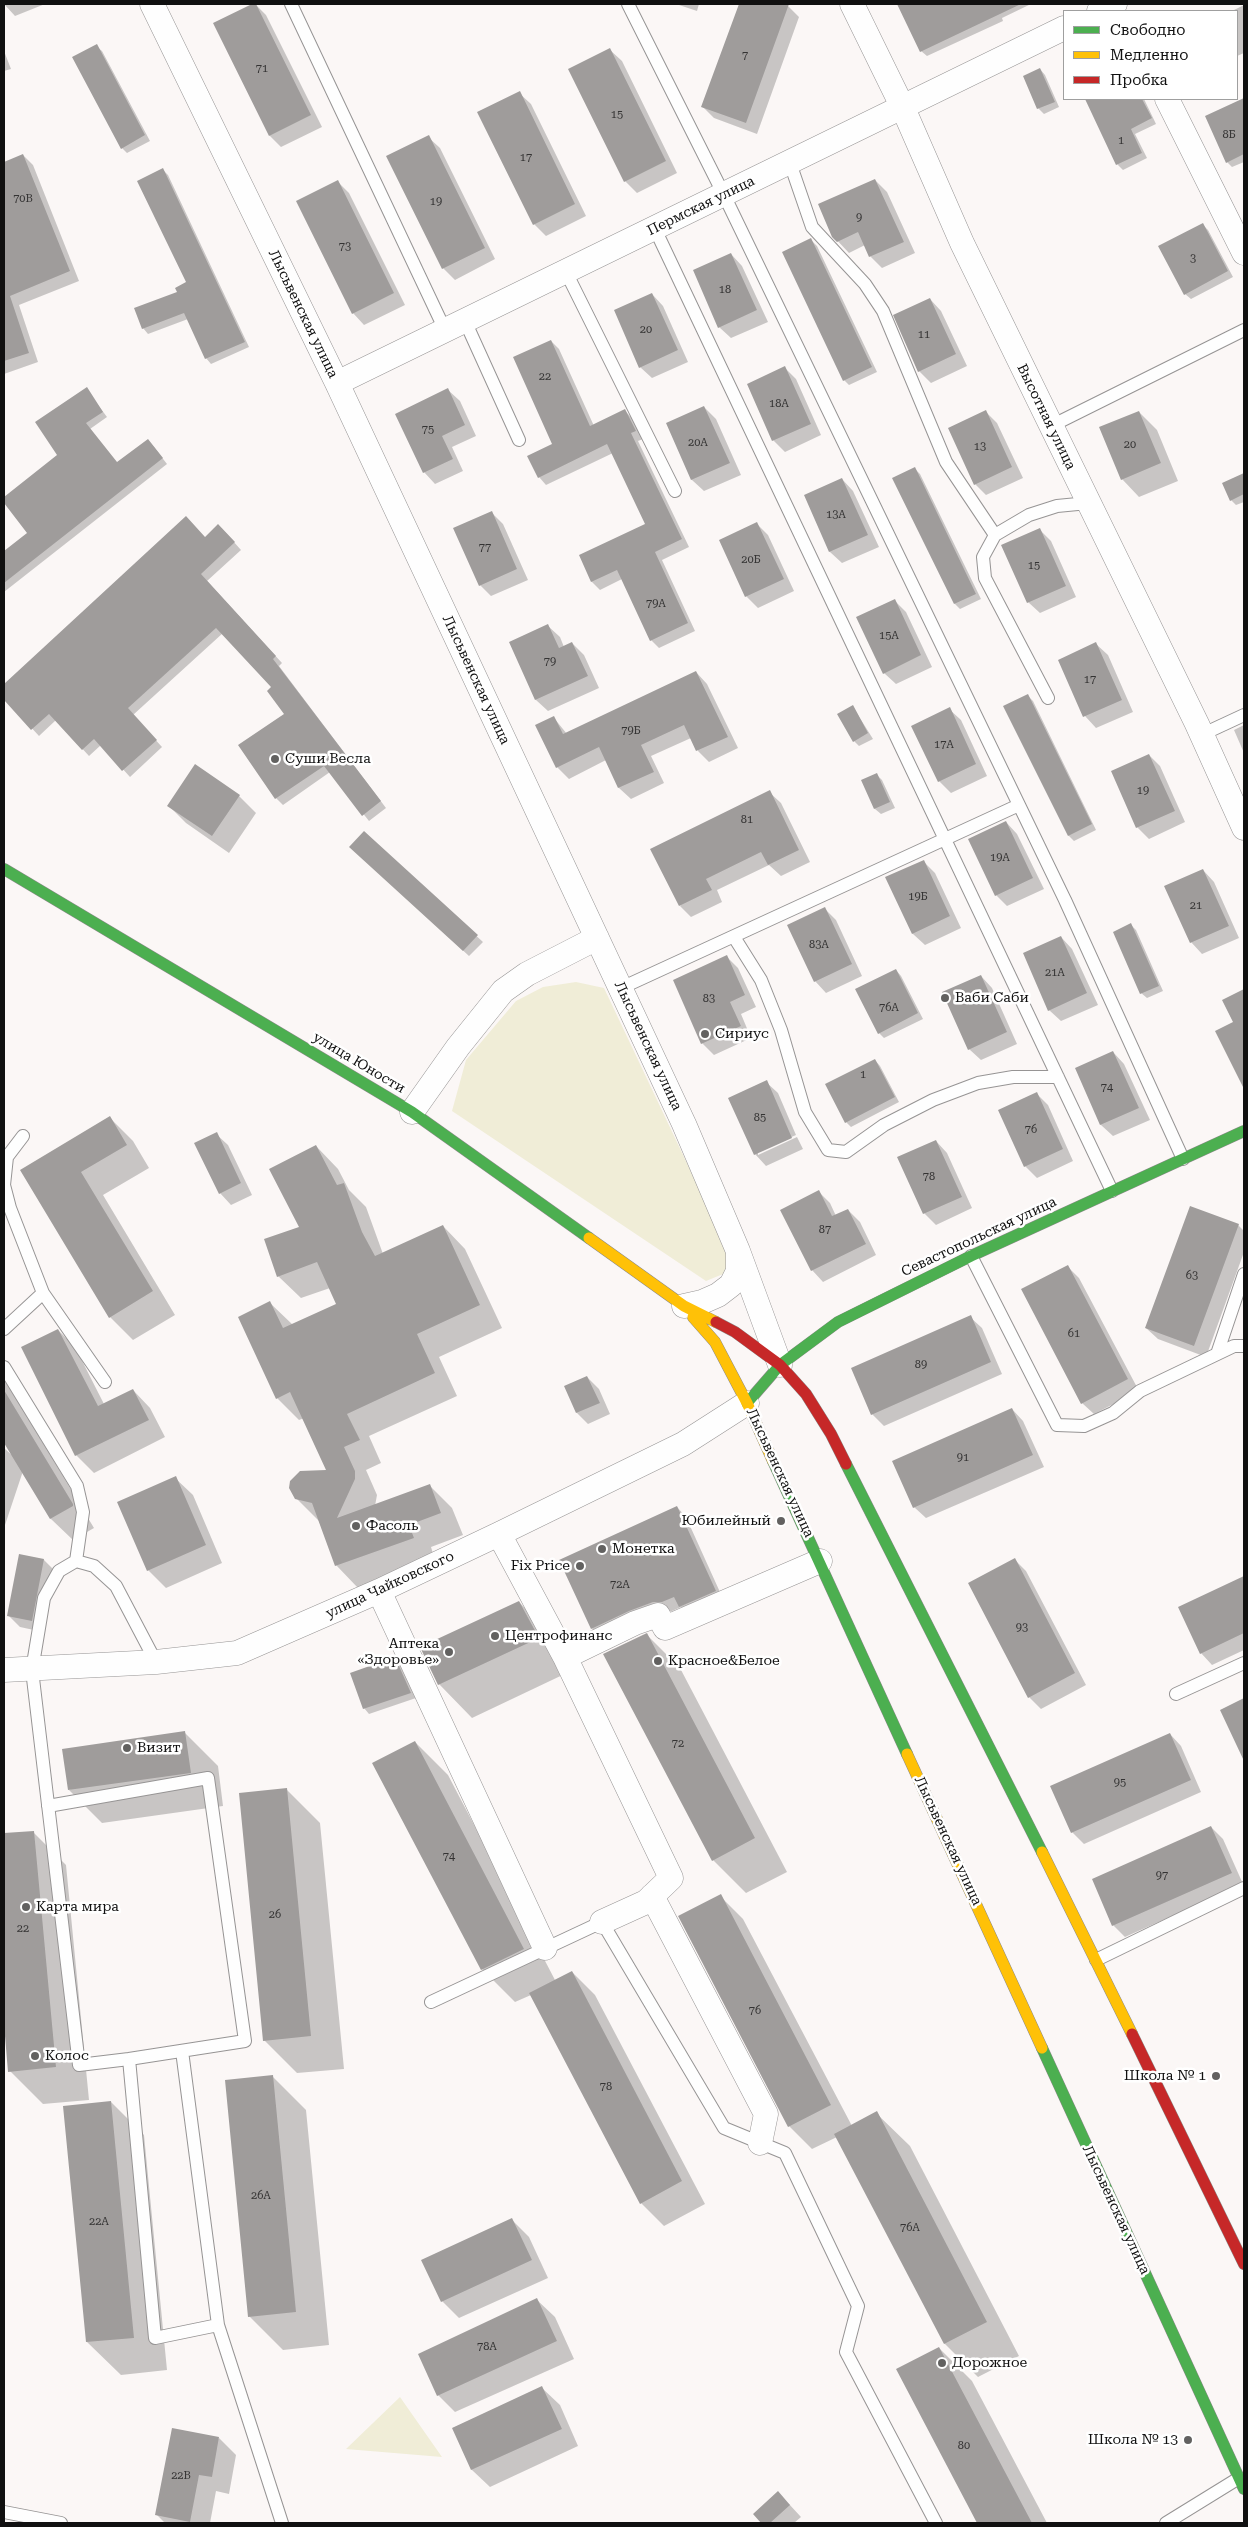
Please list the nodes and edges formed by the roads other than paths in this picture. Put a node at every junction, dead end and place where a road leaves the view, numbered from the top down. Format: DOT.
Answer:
graph roads {
  1 [pos="152,4"];
  2 [pos="291,4"];
  3 [pos="628,4"];
  4 [pos="852,4"];
  5 [pos="1115,4"];
  6 [pos="1101,10"];
  7 [pos="1063,28"];
  8 [pos="1168,100"];
  9 [pos="903,108"];
  10 [pos="790,163"];
  11 [pos="724,195"];
  12 [pos="655,228"];
  13 [pos="1244,252"];
  14 [pos="566,272"];
  15 [pos="455,326"];
  16 [pos="1244,330"];
  17 [pos="336,383"];
  18 [pos="1051,426"];
  19 [pos="519,440"];
  20 [pos="675,491"];
  21 [pos="1088,503"];
  22 [pos="995,535"];
  23 [pos="1048,698"];
  24 [pos="1244,715"];
  25 [pos="1201,735"];
  26 [pos="1019,805"];
  27 [pos="1244,828"];
  28 [pos="945,839"];
  29 [pos="4,869"];
  30 [pos="734,937"];
  31 [pos="597,938"];
  32 [pos="621,988"];
  33 [pos="1058,1077"];
  34 [pos="412,1112"];
  35 [pos="1244,1131"];
  36 [pos="23,1136"];
  37 [pos="1183,1159"];
  38 [pos="1112,1191"];
  39 [pos="738,1251"];
  40 [pos="971,1256"];
  41 [pos="1244,1274"];
  42 [pos="43,1293"];
  43 [pos="684,1306"];
  44 [pos="4,1329"];
  45 [pos="1244,1346"];
  46 [pos="1217,1354"];
  47 [pos="780,1365"];
  48 [pos="4,1367"];
  49 [pos="105,1382"];
  50 [pos="747,1403"];
  51 [pos="499,1534"];
  52 [pos="76,1561"];
  53 [pos="820,1561"];
  54 [pos="379,1591"];
  55 [pos="565,1657"];
  56 [pos="156,1662"];
  57 [pos="1244,1664"];
  58 [pos="4,1670"];
  59 [pos="32,1670"];
  60 [pos="1176,1694"];
  61 [pos="48,1806"];
  62 [pos="1244,1888"];
  63 [pos="652,1896"];
  64 [pos="602,1922"];
  65 [pos="545,1948"];
  66 [pos="1096,1960"];
  67 [pos="431,2002"];
  68 [pos="182,2051"];
  69 [pos="129,2059"];
  70 [pos="760,2143"];
  71 [pos="1244,2264"];
  72 [pos="218,2325"];
  73 [pos="1242,2484"];
  74 [pos="4,2512"];
  75 [pos="61,2523"];
  76 [pos="282,2523"];
  77 [pos="936,2523"];
  78 [pos="1166,2523"];
  1 -- 17 [label="street, Лысьвенская улица"];
  2 -- 15 [label="lane"];
  3 -- 11 [label="lane"];
  4 -- 9 [label="street, Высотная улица"];
  5 -- 6 [label="street"];
  7 -- 9 [label="street, Пермская улица"];
  8 -- 13 [label="street"];
  9 -- 10 [label="street, Пермская улица"];
  9 -- 18 [label="street, Высотная улица"];
  10 -- 11 [label="street, Пермская улица"];
  10 -- 22 [label="lane"];
  11 -- 12 [label="street, Пермская улица"];
  11 -- 26 [label="lane"];
  12 -- 14 [label="street, Пермская улица"];
  12 -- 28 [label="lane"];
  14 -- 15 [label="street, Пермская улица"];
  14 -- 20 [label="lane"];
  15 -- 17 [label="street, Пермская улица"];
  15 -- 19 [label="lane"];
  16 -- 18 [label="lane"];
  17 -- 31 [label="street, Лысьвенская улица"];
  18 -- 21 [label="street, Высотная улица"];
  21 -- 22 [label="lane"];
  21 -- 25 [label="street, Высотная улица"];
  22 -- 23 [label="lane"];
  24 -- 25 [label="lane"];
  25 -- 27 [label="street, Высотная улица"];
  26 -- 28 [label="lane"];
  26 -- 37 [label="lane"];
  28 -- 30 [label="lane"];
  28 -- 33 [label="lane"];
  29 -- 34 [label="main road, улица Юности"];
  30 -- 32 [label="lane"];
  30 -- 33 [label="lane"];
  31 -- 32 [label="street, Лысьвенская улица"];
  31 -- 34 [label="street"];
  32 -- 39 [label="street, Лысьвенская улица"];
  33 -- 38 [label="lane"];
  34 -- 43 [label="main road, улица Юности"];
  35 -- 37 [label="main road, Севастопольская улица"];
  36 -- 42 [label="lane"];
  37 -- 38 [label="main road, Севастопольская улица"];
  38 -- 40 [label="main road, Севастопольская улица"];
  39 -- 43 [label="street"];
  39 -- 47 [label="street, Лысьвенская улица"];
  40 -- 46 [label="lane"];
  40 -- 47 [label="main road, Севастопольская улица"];
  41 -- 46 [label="lane"];
  42 -- 44 [label="lane"];
  42 -- 49 [label="lane"];
  43 -- 47 [label="main road, Лысьвенская улица"];
  43 -- 50 [label="main road, Лысьвенская улица"];
  45 -- 46 [label="lane"];
  47 -- 50 [label="main road, Севастопольская улица"];
  47 -- 66 [label="main road, Лысьвенская улица"];
  48 -- 52 [label="lane"];
  50 -- 51 [label="street, улица Чайковского"];
  50 -- 53 [label="main road, Лысьвенская улица"];
  51 -- 54 [label="street, улица Чайковского"];
  51 -- 55 [label="street"];
  52 -- 56 [label="lane"];
  52 -- 59 [label="lane"];
  53 -- 55 [label="street"];
  53 -- 73 [label="main road, Лысьвенская улица"];
  54 -- 56 [label="street, улица Чайковского"];
  54 -- 65 [label="street"];
  55 -- 63 [label="street"];
  56 -- 59 [label="street, улица Чайковского"];
  57 -- 60 [label="lane"];
  58 -- 59 [label="street, улица Чайковского"];
  59 -- 61 [label="lane"];
  61 -- 68 [label="lane"];
  61 -- 69 [label="lane"];
  62 -- 66 [label="lane"];
  63 -- 64 [label="street"];
  63 -- 70 [label="street"];
  64 -- 65 [label="lane"];
  64 -- 70 [label="lane"];
  65 -- 67 [label="lane"];
  66 -- 71 [label="main road, Лысьвенская улица"];
  68 -- 69 [label="lane"];
  68 -- 72 [label="lane"];
  69 -- 72 [label="lane"];
  70 -- 77 [label="lane"];
  72 -- 76 [label="lane"];
  73 -- 78 [label="lane"];
  74 -- 75 [label="lane"];
}
